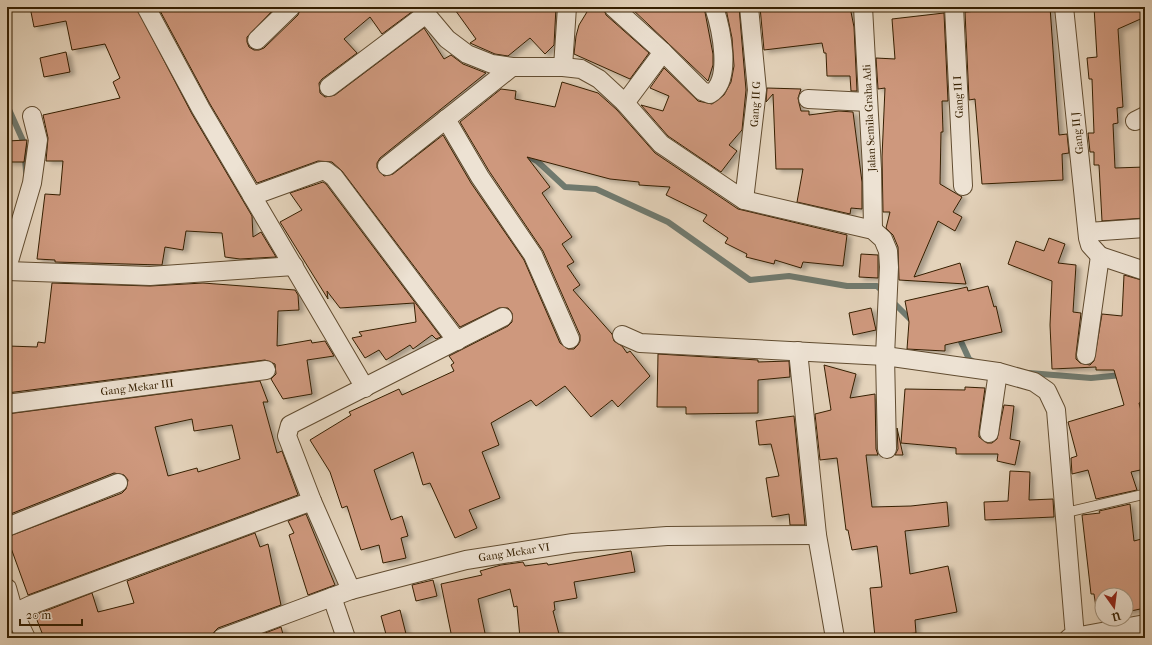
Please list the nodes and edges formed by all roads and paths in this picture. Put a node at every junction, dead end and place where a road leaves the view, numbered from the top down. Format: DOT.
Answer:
graph roads {
  1 [pos="146,7"];
  2 [pos="291,7"];
  3 [pos="567,7"];
  4 [pos="613,7"];
  5 [pos="714,7"];
  6 [pos="749,7"];
  7 [pos="863,7"];
  8 [pos="954,7"];
  9 [pos="1064,7"];
  10 [pos="424,11"];
  11 [pos="257,40"];
  12 [pos="663,52"];
  13 [pos="512,67"];
  14 [pos="563,67"];
  15 [pos="329,87"];
  16 [pos="808,100"];
  17 [pos="868,102"];
  18 [pos="625,103"];
  19 [pos="32,116"];
  20 [pos="446,118"];
  21 [pos="387,166"];
  22 [pos="963,186"];
  23 [pos="252,196"];
  24 [pos="744,200"];
  25 [pos="1145,228"];
  26 [pos="873,230"];
  27 [pos="1088,232"];
  28 [pos="1100,256"];
  29 [pos="8,262"];
  30 [pos="294,266"];
  31 [pos="1145,271"];
  32 [pos="503,317"];
  33 [pos="622,335"];
  34 [pos="570,340"];
  35 [pos="457,341"];
  36 [pos="798,351"];
  37 [pos="1086,355"];
  38 [pos="885,356"];
  39 [pos="266,370"];
  40 [pos="998,372"];
  41 [pos="365,388"];
  42 [pos="7,404"];
  43 [pos="989,433"];
  44 [pos="887,449"];
  45 [pos="118,483"];
  46 [pos="1145,494"];
  47 [pos="312,501"];
  48 [pos="1064,513"];
  49 [pos="7,527"];
  50 [pos="817,535"];
  51 [pos="7,588"];
  52 [pos="351,590"];
  53 [pos="332,597"];
  54 [pos="1145,624"];
  55 [pos="17,626"];
  56 [pos="1072,637"];
  57 [pos="222,638"];
  58 [pos="346,638"];
  59 [pos="835,638"];
  1 -- 23 [label="street"];
  2 -- 11 [label="street"];
  3 -- 14 [label="street"];
  4 -- 12 [label="street"];
  5 -- 12 [label="street"];
  6 -- 24 [label="street, Gang II G"];
  7 -- 17 [label="street, Jalan Semila Graha Adi"];
  8 -- 22 [label="street, Gang II I"];
  9 -- 27 [label="street, Gang II J"];
  10 -- 13 [label="street"];
  10 -- 15 [label="street"];
  12 -- 18 [label="street"];
  13 -- 14 [label="street"];
  13 -- 20 [label="street"];
  14 -- 18 [label="street"];
  16 -- 17 [label="street"];
  17 -- 26 [label="street, Jalan Semila Graha Adi"];
  18 -- 24 [label="street"];
  19 -- 29 [label="street"];
  20 -- 21 [label="street"];
  20 -- 34 [label="street"];
  23 -- 30 [label="street"];
  23 -- 35 [label="street"];
  24 -- 26 [label="street"];
  25 -- 27 [label="street"];
  26 -- 38 [label="street"];
  27 -- 28 [label="street, Gang II J"];
  28 -- 31 [label="street"];
  28 -- 37 [label="street"];
  29 -- 30 [label="street"];
  30 -- 41 [label="street"];
  32 -- 35 [label="street"];
  33 -- 36 [label="street"];
  35 -- 41 [label="street"];
  36 -- 38 [label="street"];
  36 -- 50 [label="street"];
  38 -- 40 [label="street"];
  38 -- 44 [label="street"];
  39 -- 42 [label="street, Gang Mekar III"];
  40 -- 43 [label="street"];
  40 -- 48 [label="street"];
  41 -- 47 [label="street"];
  45 -- 49 [label="street"];
  46 -- 48 [label="lane"];
  47 -- 52 [label="street"];
  47 -- 55 [label="street"];
  48 -- 56 [label="street"];
  50 -- 52 [label="street, Gang Mekar VI"];
  50 -- 59 [label="street"];
  51 -- 55 [label="street"];
  52 -- 53 [label="street, Gang Mekar VI"];
  53 -- 57 [label="street, Gang Mekar VI"];
  53 -- 58 [label="street"];
  54 -- 56 [label="street"];
}
